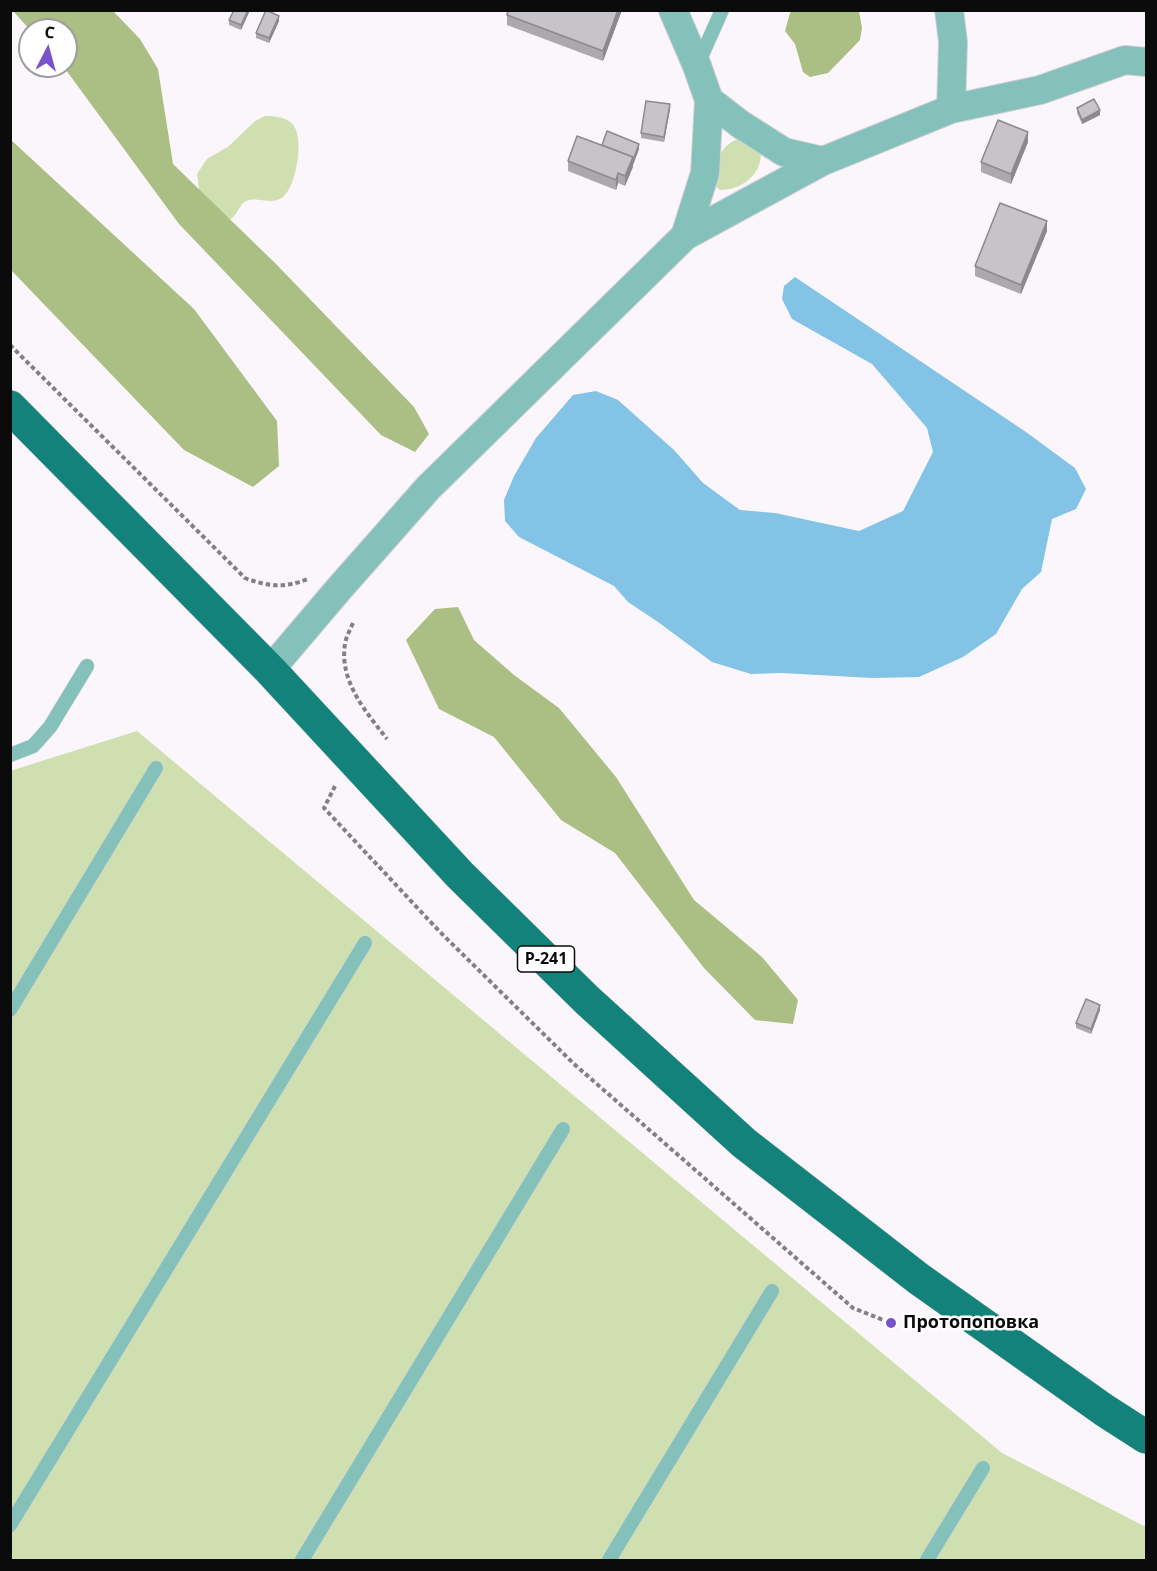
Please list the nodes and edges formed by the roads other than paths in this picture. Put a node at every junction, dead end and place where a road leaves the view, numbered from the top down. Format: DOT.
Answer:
graph roads {
  1 [pos="673,10"];
  2 [pos="722,10"];
  3 [pos="949,10"];
  4 [pos="1146,62"];
  5 [pos="697,66"];
  6 [pos="709,100"];
  7 [pos="951,109"];
  8 [pos="823,161"];
  9 [pos="685,236"];
  10 [pos="10,407"];
  11 [pos="87,666"];
  12 [pos="270,670"];
  13 [pos="10,754"];
  14 [pos="156,768"];
  15 [pos="365,943"];
  16 [pos="10,1010"];
  17 [pos="562,1129"];
  18 [pos="772,1291"];
  19 [pos="1146,1437"];
  20 [pos="983,1468"];
  21 [pos="10,1525"];
  22 [pos="302,1560"];
  23 [pos="609,1560"];
  24 [pos="927,1560"];
  1 -- 5 [label="street"];
  2 -- 5 [label="lane"];
  3 -- 7 [label="street"];
  4 -- 7 [label="street"];
  5 -- 6 [label="street"];
  6 -- 8 [label="street"];
  6 -- 9 [label="street"];
  7 -- 8 [label="street"];
  8 -- 9 [label="street"];
  9 -- 12 [label="street"];
  10 -- 12 [label="highway, Р-241"];
  11 -- 13 [label="lane"];
  12 -- 19 [label="highway, Р-241"];
  14 -- 16 [label="lane"];
  15 -- 21 [label="lane"];
  17 -- 22 [label="lane"];
  18 -- 23 [label="lane"];
  20 -- 24 [label="lane"];
}
